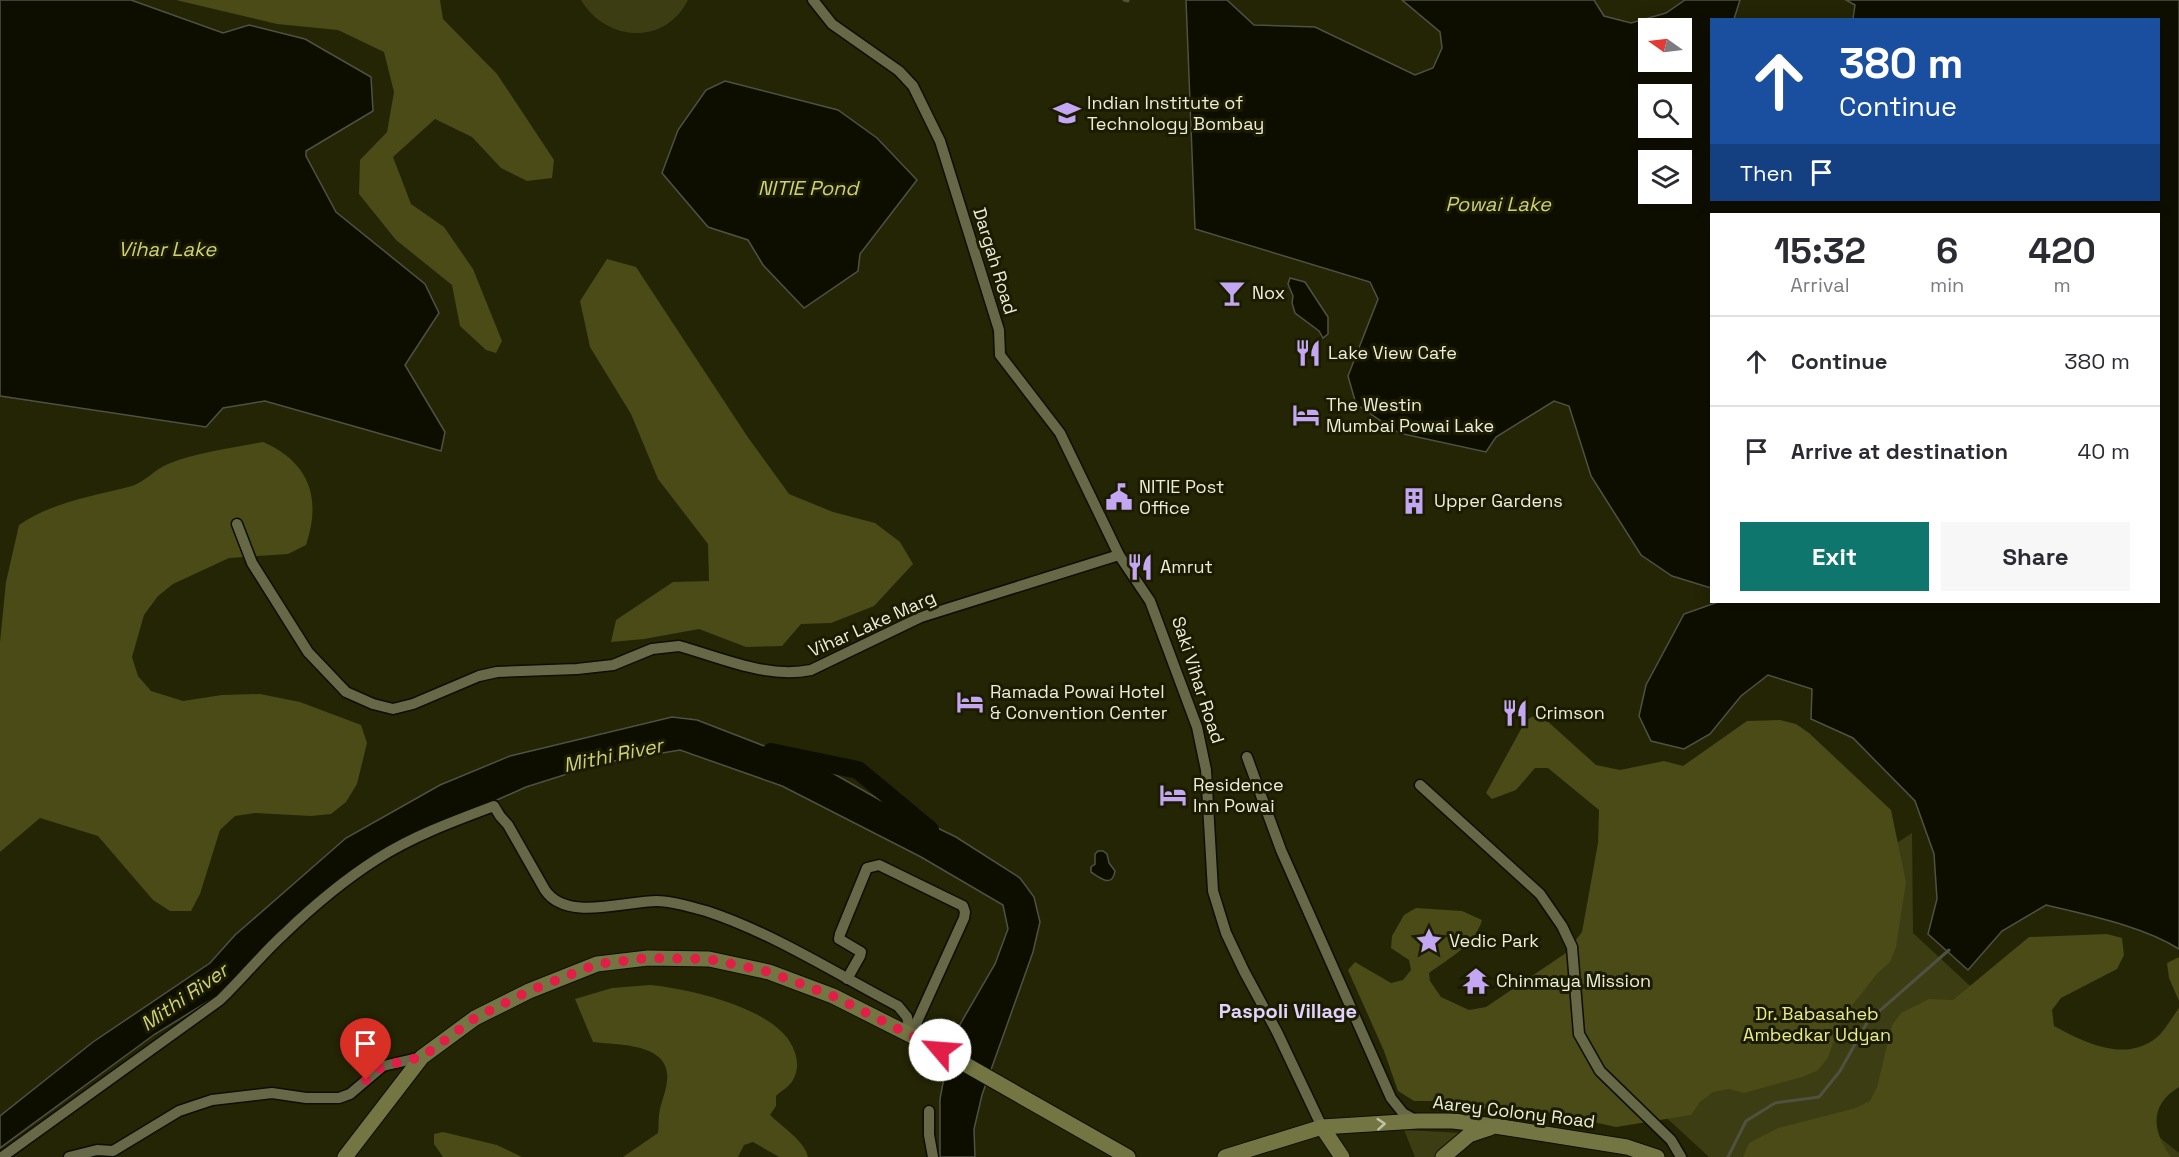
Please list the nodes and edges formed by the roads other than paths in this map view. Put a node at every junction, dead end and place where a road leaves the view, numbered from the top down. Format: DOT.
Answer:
graph roads {
  1 [pos="813,0"];
  2 [pos="237,524"];
  3 [pos="1119,555"];
  4 [pos="1247,757"];
  5 [pos="1420,785"];
  6 [pos="847,979"];
  7 [pos="910,1036"];
  8 [pos="422,1057"];
  9 [pos="929,1111"];
  10 [pos="1418,1121"];
  11 [pos="1495,1126"];
  12 [pos="1322,1128"];
  13 [pos="2,1157"];
  14 [pos="69,1157"];
  15 [pos="345,1157"];
  16 [pos="933,1157"];
  17 [pos="1128,1157"];
  18 [pos="1225,1157"];
  19 [pos="1342,1157"];
  20 [pos="1443,1157"];
  21 [pos="1657,1157"];
  22 [pos="1681,1157"];
  1 -- 3 [label="street, Dargah Road"];
  2 -- 3 [label="street, Vihar Lake Marg"];
  3 -- 12 [label="street, Saki Vihar Road"];
  4 -- 10 [label="street"];
  5 -- 22 [label="street"];
  6 -- 7 [label="street"];
  6 -- 7 [label="street"];
  6 -- 13 [label="street"];
  7 -- 8 [label="main road"];
  7 -- 17 [label="main road"];
  8 -- 14 [label="street"];
  8 -- 15 [label="main road"];
  9 -- 16 [label="street"];
  10 -- 11 [label="main road, Aarey Colony Road"];
  12 -- 10 [label="main road, Aarey Colony Road, one-way"];
  11 -- 20 [label="main road"];
  11 -- 21 [label="main road, Aarey Colony Road"];
  12 -- 18 [label="main road, Aarey Colony Road"];
  12 -- 19 [label="main road, Saki Vihar Road"];
}
